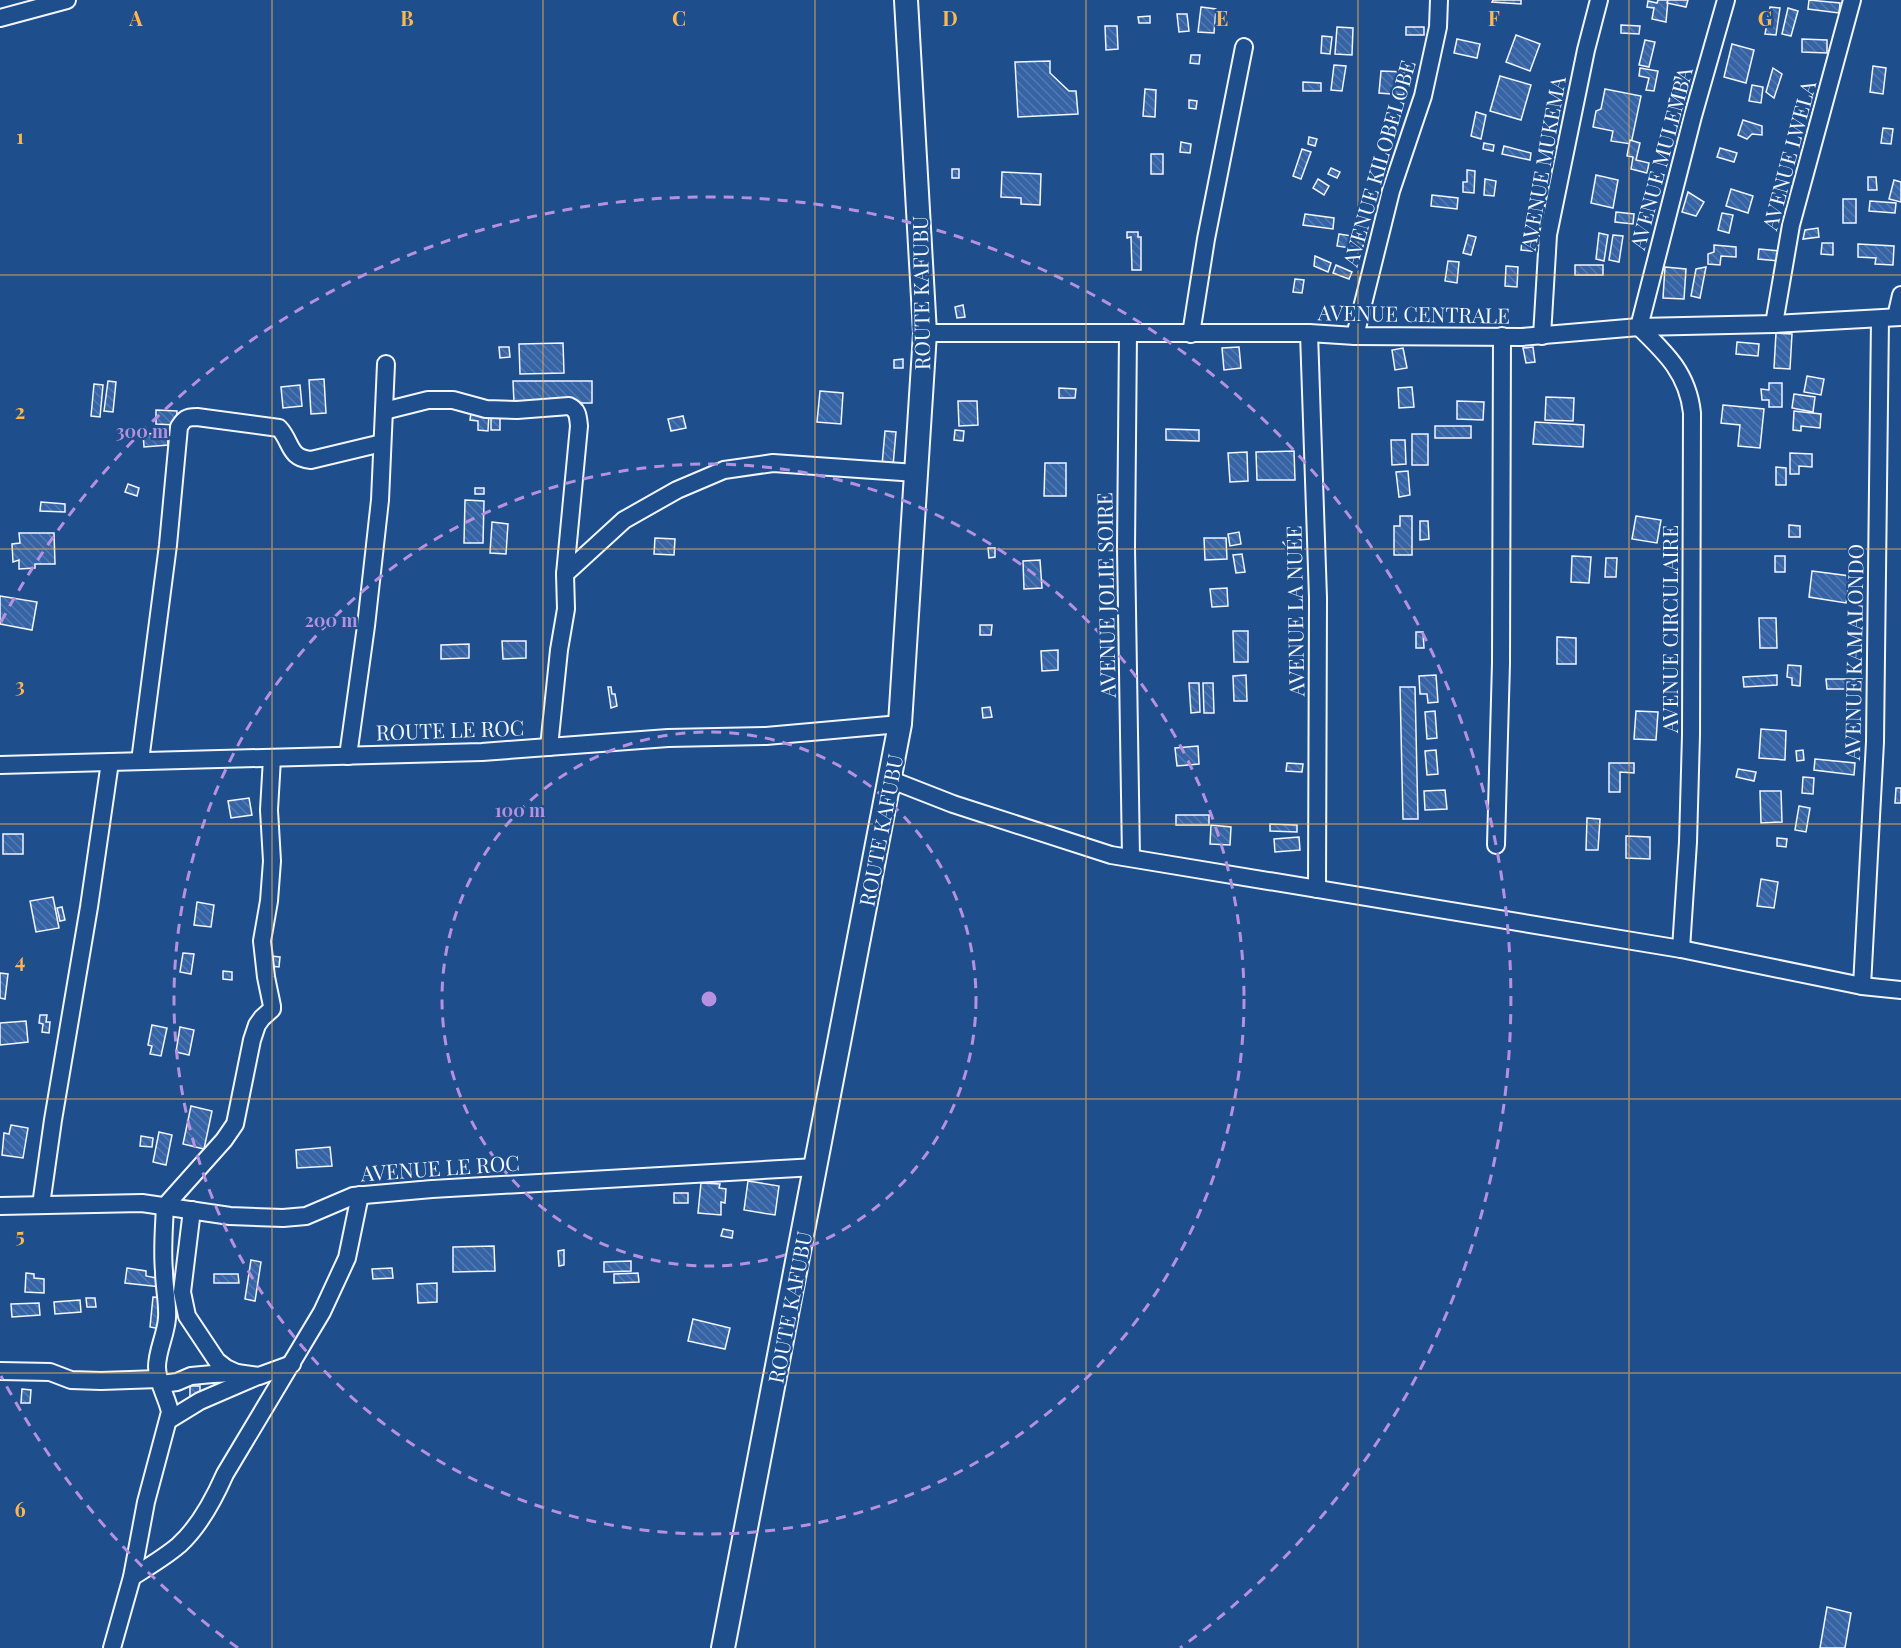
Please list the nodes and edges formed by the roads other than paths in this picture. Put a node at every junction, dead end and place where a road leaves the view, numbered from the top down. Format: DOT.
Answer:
graph roads {
  1 [pos="67,0"];
  2 [pos="906,0"];
  3 [pos="1439,0"];
  4 [pos="1599,0"];
  5 [pos="1726,0"];
  6 [pos="1852,0"];
  7 [pos="0,18"];
  8 [pos="1244,47"];
  9 [pos="1901,296"];
  10 [pos="1892,317"];
  11 [pos="1774,324"];
  12 [pos="1639,327"];
  13 [pos="925,333"];
  14 [pos="1128,333"];
  15 [pos="1309,333"];
  16 [pos="1191,334"];
  17 [pos="1355,336"];
  18 [pos="1502,336"];
  19 [pos="1542,336"];
  20 [pos="386,364"];
  21 [pos="384,411"];
  22 [pos="382,443"];
  23 [pos="916,473"];
  24 [pos="565,574"];
  25 [pos="900,724"];
  26 [pos="549,747"];
  27 [pos="348,756"];
  28 [pos="272,758"];
  29 [pos="140,761"];
  30 [pos="110,762"];
  31 [pos="0,765"];
  32 [pos="890,779"];
  33 [pos="1496,845"];
  34 [pos="1131,857"];
  35 [pos="1317,889"];
  36 [pos="1680,949"];
  37 [pos="1862,986"];
  38 [pos="1901,990"];
  39 [pos="816,1167"];
  40 [pos="360,1195"];
  41 [pos="0,1206"];
  42 [pos="41,1206"];
  43 [pos="165,1206"];
  44 [pos="192,1210"];
  45 [pos="292,1364"];
  46 [pos="0,1371"];
  47 [pos="237,1373"];
  48 [pos="259,1376"];
  49 [pos="160,1381"];
  50 [pos="169,1420"];
  51 [pos="132,1577"];
  52 [pos="112,1648"];
  53 [pos="723,1648"];
  1 -- 7 [label="street"];
  2 -- 13 [label="main road, ROUTE KAFUBU"];
  3 -- 17 [label="street, AVENUE KILOBELOBE"];
  4 -- 19 [label="street, AVENUE MUKEMA"];
  5 -- 12 [label="street, AVENUE MULEMBA"];
  6 -- 11 [label="street, AVENUE LWELA"];
  8 -- 16 [label="street"];
  9 -- 10 [label="street, AVENUE KAMALONDO"];
  10 -- 11 [label="street, AVENUE CENTRALE"];
  10 -- 37 [label="street, AVENUE KAMALONDO"];
  11 -- 12 [label="street, AVENUE CENTRALE"];
  12 -- 19 [label="street, AVENUE CENTRALE"];
  12 -- 36 [label="street, AVENUE CIRCULAIRE"];
  13 -- 14 [label="street, AVENUE CENTRALE"];
  13 -- 23 [label="main road, ROUTE KAFUBU"];
  14 -- 16 [label="street, AVENUE CENTRALE"];
  14 -- 34 [label="street, AVENUE JOLIE SOIRE"];
  15 -- 16 [label="street, AVENUE CENTRALE"];
  15 -- 17 [label="street, AVENUE CENTRALE"];
  15 -- 35 [label="street, AVENUE LA NUÉE"];
  17 -- 18 [label="street, AVENUE CENTRALE"];
  18 -- 19 [label="street, AVENUE CENTRALE"];
  18 -- 33 [label="street"];
  20 -- 21 [label="street"];
  21 -- 22 [label="street"];
  21 -- 24 [label="street"];
  22 -- 27 [label="street"];
  22 -- 29 [label="street"];
  23 -- 24 [label="street"];
  23 -- 25 [label="main road, ROUTE KAFUBU"];
  24 -- 26 [label="street"];
  25 -- 26 [label="street, ROUTE LE ROC"];
  25 -- 32 [label="main road, ROUTE KAFUBU"];
  26 -- 27 [label="street, ROUTE LE ROC"];
  27 -- 28 [label="street, ROUTE LE ROC"];
  28 -- 29 [label="street, ROUTE LE ROC"];
  28 -- 43 [label="street"];
  29 -- 30 [label="street, ROUTE LE ROC"];
  30 -- 31 [label="street, ROUTE LE ROC"];
  30 -- 42 [label="street"];
  32 -- 34 [label="street"];
  32 -- 39 [label="main road, ROUTE KAFUBU"];
  34 -- 35 [label="street"];
  35 -- 36 [label="street"];
  36 -- 37 [label="street"];
  37 -- 38 [label="street"];
  39 -- 40 [label="street, AVENUE LE ROC"];
  39 -- 53 [label="main road, ROUTE KAFUBU"];
  40 -- 44 [label="street, AVENUE LE ROC"];
  40 -- 45 [label="street"];
  41 -- 42 [label="street, AVENUE LE ROC"];
  42 -- 43 [label="street, AVENUE LE ROC"];
  43 -- 44 [label="street, AVENUE LE ROC"];
  43 -- 49 [label="street"];
  44 -- 47 [label="street"];
  45 -- 48 [label="street"];
  45 -- 51 [label="street"];
  46 -- 49 [label="street"];
  47 -- 48 [label="street"];
  47 -- 49 [label="street"];
  48 -- 50 [label="street"];
  49 -- 50 [label="street"];
  50 -- 51 [label="street"];
  51 -- 52 [label="street"];
}
